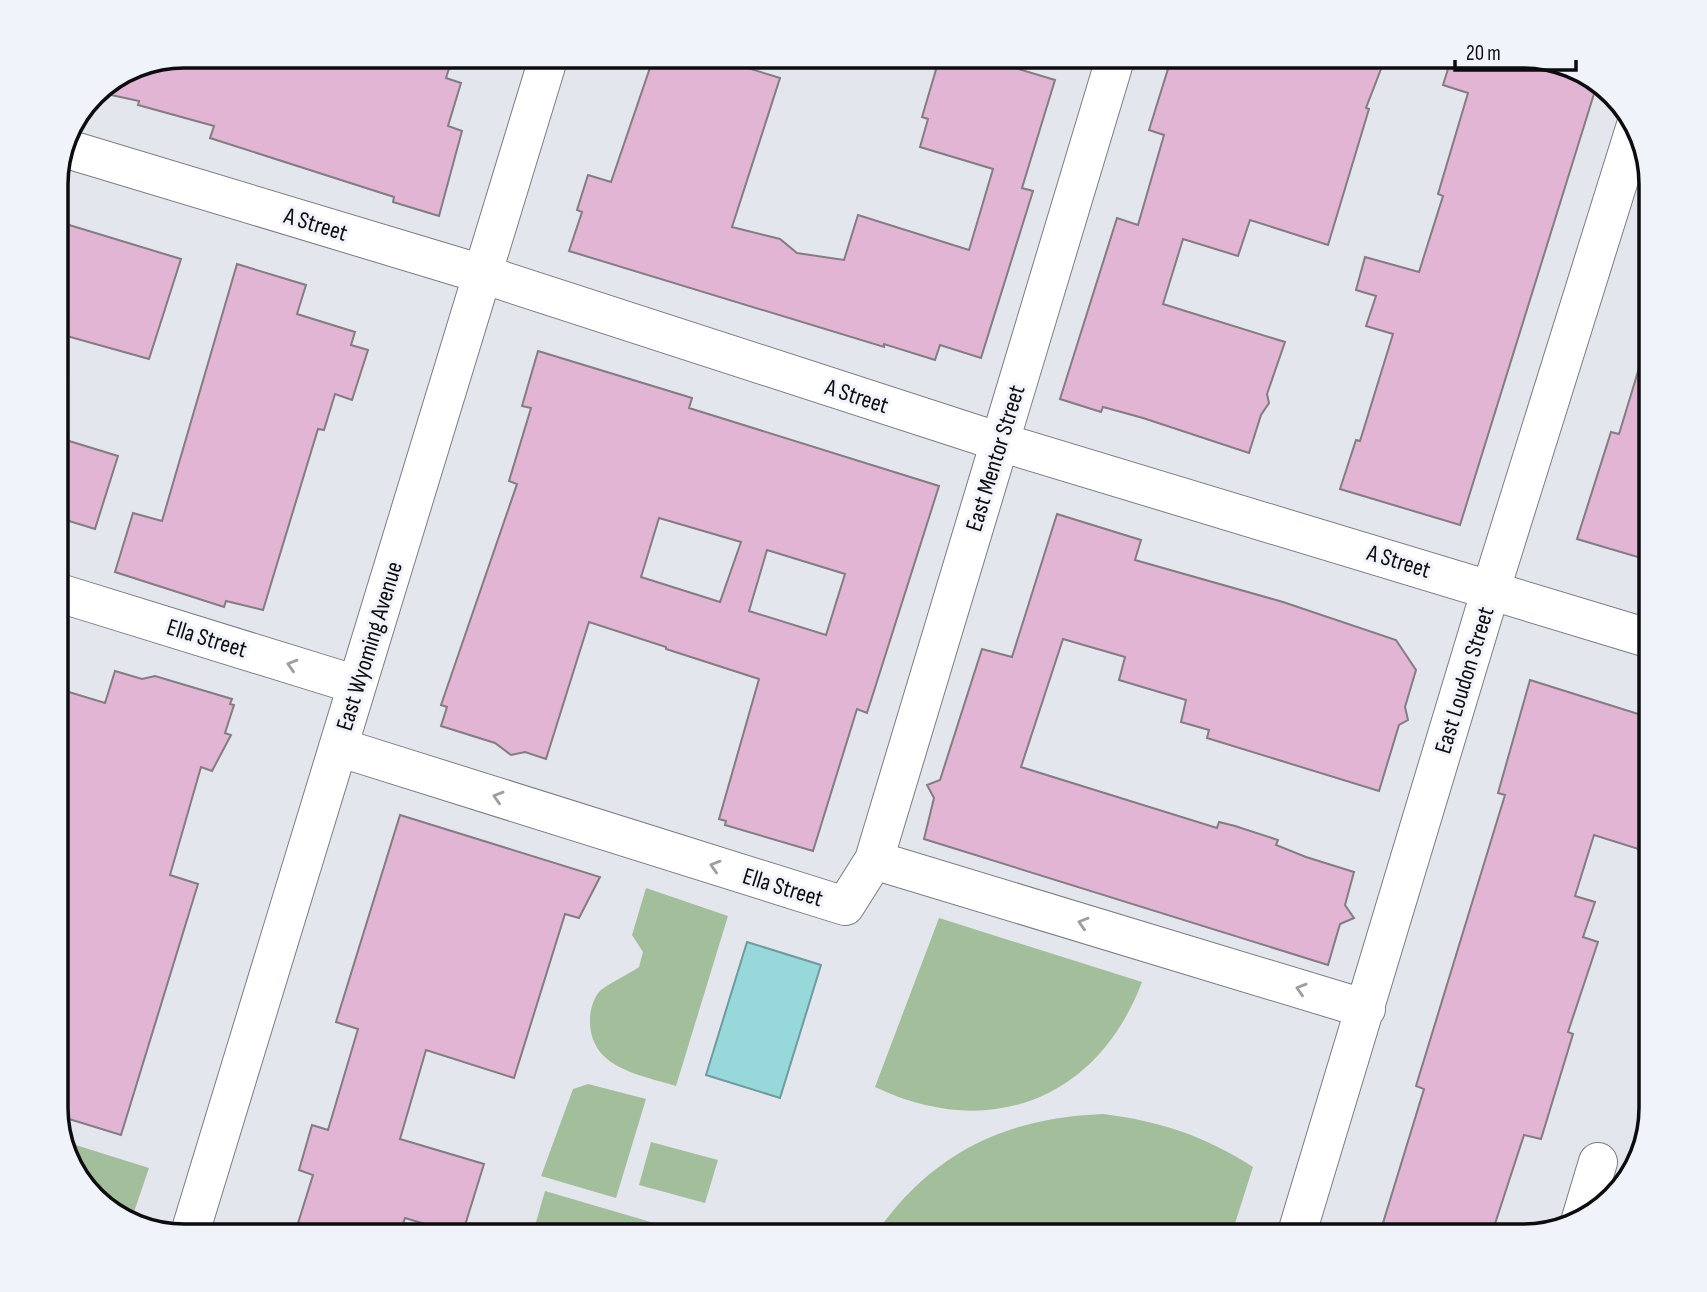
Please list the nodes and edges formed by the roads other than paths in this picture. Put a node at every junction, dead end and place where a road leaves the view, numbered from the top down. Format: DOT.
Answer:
graph roads {
  1 [pos="545,68"];
  2 [pos="1112,68"];
  3 [pos="1631,142"];
  4 [pos="73,151"];
  5 [pos="482,274"];
  6 [pos="1000,442"];
  7 [pos="1491,589"];
  8 [pos="68,596"];
  9 [pos="1639,635"];
  10 [pos="357,685"];
  11 [pos="338,747"];
  12 [pos="874,860"];
  13 [pos="1366,1009"];
  14 [pos="1598,1162"];
  15 [pos="1585,1205"];
  16 [pos="193,1224"];
  17 [pos="1300,1224"];
  1 -- 5 [label="street, East Wyoming Avenue"];
  2 -- 6 [label="street, East Mentor Street"];
  3 -- 7 [label="street, East Loudon Street"];
  4 -- 5 [label="street, A Street"];
  5 -- 6 [label="street, A Street"];
  5 -- 10 [label="street, East Wyoming Avenue"];
  6 -- 7 [label="street, A Street"];
  6 -- 12 [label="street, East Mentor Street"];
  7 -- 9 [label="street, A Street"];
  7 -- 13 [label="street, East Loudon Street"];
  10 -- 8 [label="street, Ella Street, one-way"];
  10 -- 11 [label="street, East Wyoming Avenue"];
  12 -- 11 [label="street, Ella Street, one-way"];
  11 -- 16 [label="street, East Wyoming Avenue"];
  13 -- 12 [label="street, one-way"];
  13 -- 17 [label="street, East Loudon Street"];
  14 -- 15 [label="street"];
}
